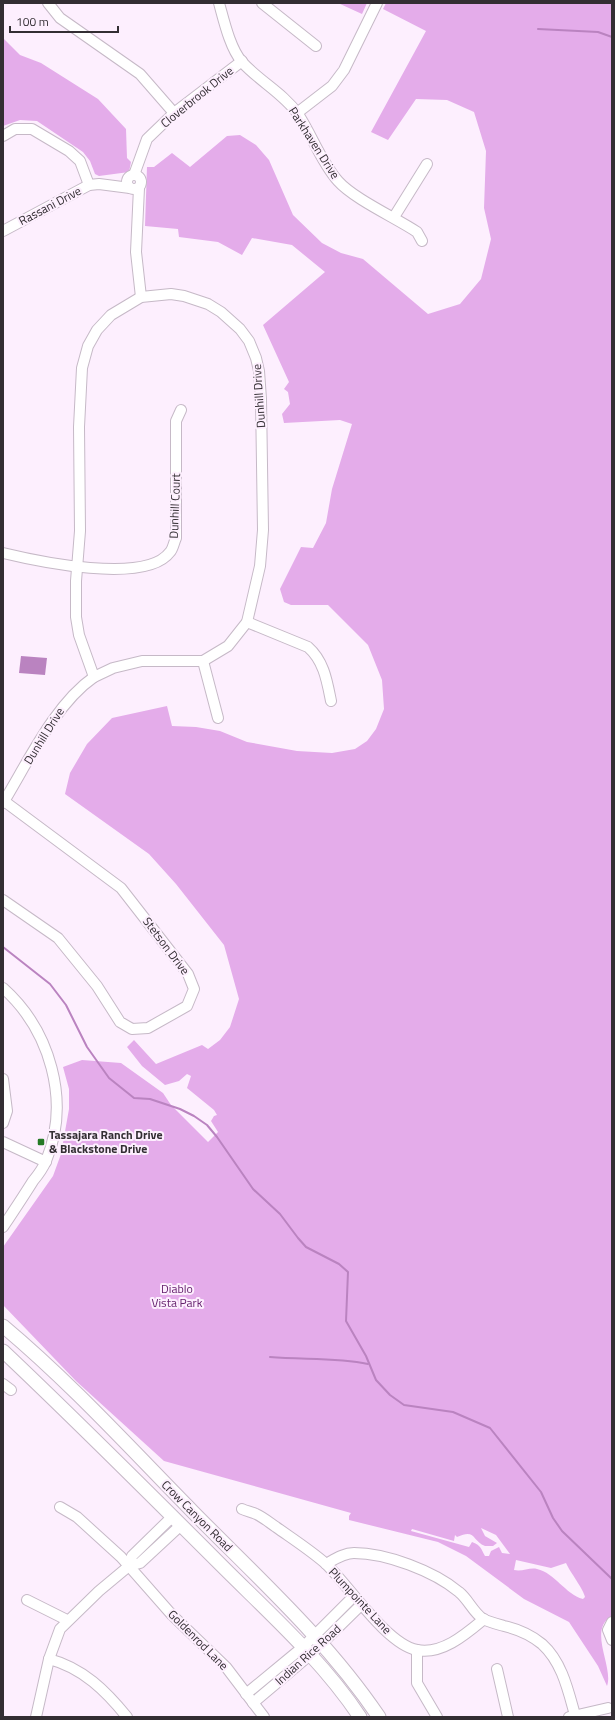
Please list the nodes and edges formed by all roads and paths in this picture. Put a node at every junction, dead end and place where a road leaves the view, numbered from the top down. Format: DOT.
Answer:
graph roads {
  1 [pos="48,3"];
  2 [pos="220,3"];
  3 [pos="262,3"];
  4 [pos="377,3"];
  5 [pos="316,46"];
  6 [pos="242,61"];
  7 [pos="174,113"];
  8 [pos="297,113"];
  9 [pos="3,136"];
  10 [pos="427,164"];
  11 [pos="134,183"];
  12 [pos="94,184"];
  13 [pos="394,217"];
  14 [pos="3,231"];
  15 [pos="422,241"];
  16 [pos="141,297"];
  17 [pos="181,410"];
  18 [pos="3,553"];
  19 [pos="77,568"];
  20 [pos="247,622"];
  21 [pos="203,661"];
  22 [pos="94,677"];
  23 [pos="331,701"];
  24 [pos="218,718"];
  25 [pos="4,802"];
  26 [pos="3,900"];
  27 [pos="3,988"];
  28 [pos="3,1079"];
  29 [pos="3,1123"];
  30 [pos="3,1142"];
  31 [pos="46,1162"];
  32 [pos="3,1227"];
  33 [pos="3,1326"];
  34 [pos="3,1351"];
  35 [pos="60,1507"];
  36 [pos="242,1510"];
  37 [pos="177,1520"];
  38 [pos="326,1564"];
  39 [pos="128,1566"];
  40 [pos="353,1597"];
  41 [pos="27,1600"];
  42 [pos="361,1606"];
  43 [pos="484,1619"];
  44 [pos="68,1620"];
  45 [pos="612,1622"];
  46 [pos="319,1639"];
  47 [pos="612,1640"];
  48 [pos="417,1650"];
  49 [pos="306,1651"];
  50 [pos="49,1660"];
  51 [pos="497,1669"];
  52 [pos="246,1694"];
  53 [pos="253,1703"];
  54 [pos="608,1708"];
  55 [pos="572,1716"];
  56 [pos="36,1717"];
  57 [pos="127,1717"];
  58 [pos="264,1717"];
  59 [pos="360,1717"];
  60 [pos="379,1717"];
  61 [pos="437,1717"];
  62 [pos="508,1717"];
  1 -- 7 [label="street"];
  2 -- 6 [label="street, Parkhaven Drive"];
  3 -- 5 [label="street"];
  4 -- 8 [label="street"];
  6 -- 7 [label="street, Cloverbrook Drive"];
  6 -- 8 [label="street, Parkhaven Drive"];
  7 -- 11 [label="street, Cloverbrook Drive"];
  8 -- 13 [label="street, Parkhaven Drive"];
  9 -- 12 [label="street"];
  10 -- 13 [label="street"];
  11 -- 12 [label="street"];
  11 -- 16 [label="street"];
  12 -- 14 [label="street, Rassani Drive"];
  13 -- 15 [label="street, Parkhaven Drive"];
  16 -- 19 [label="street, Dunhill Drive"];
  16 -- 20 [label="street, Dunhill Drive"];
  17 -- 19 [label="street, Dunhill Court"];
  18 -- 19 [label="street, Dunhill Court"];
  19 -- 22 [label="street, Dunhill Drive"];
  20 -- 21 [label="street, Dunhill Drive"];
  20 -- 23 [label="street"];
  21 -- 22 [label="street, Dunhill Drive"];
  21 -- 24 [label="street"];
  22 -- 25 [label="street, Dunhill Drive"];
  25 -- 26 [label="street, Stetson Drive"];
  27 -- 31 [label="street"];
  28 -- 29 [label="street"];
  30 -- 31 [label="street"];
  31 -- 32 [label="street"];
  33 -- 46 [label="main road, Crow Canyon Road"];
  34 -- 37 [label="main road, Crow Canyon Road"];
  35 -- 39 [label="street, Goldenrod Lane"];
  36 -- 38 [label="street, Plumpointe Lane"];
  37 -- 39 [label="street"];
  37 -- 49 [label="main road, Crow Canyon Road"];
  38 -- 40 [label="street, Plumpointe Lane"];
  38 -- 43 [label="street"];
  39 -- 44 [label="street"];
  39 -- 52 [label="street, Goldenrod Lane"];
  40 -- 42 [label="street, Plumpointe Lane"];
  40 -- 46 [label="street, Indian Rice Road"];
  41 -- 44 [label="street"];
  42 -- 46 [label="street, Indian Rice Road"];
  42 -- 48 [label="street, Plumpointe Lane"];
  43 -- 48 [label="street"];
  43 -- 55 [label="street"];
  44 -- 50 [label="street"];
  45 -- 47 [label="street"];
  46 -- 49 [label="street, Indian Rice Road"];
  46 -- 60 [label="main road, Crow Canyon Road"];
  48 -- 61 [label="street"];
  49 -- 52 [label="street, Indian Rice Road"];
  49 -- 53 [label="street, Indian Rice Road"];
  49 -- 59 [label="main road, Crow Canyon Road"];
  50 -- 56 [label="street"];
  50 -- 57 [label="street"];
  51 -- 62 [label="street"];
  52 -- 53 [label="street, Goldenrod Lane"];
  53 -- 58 [label="street, Goldenrod Lane"];
  54 -- 55 [label="street"];
}
